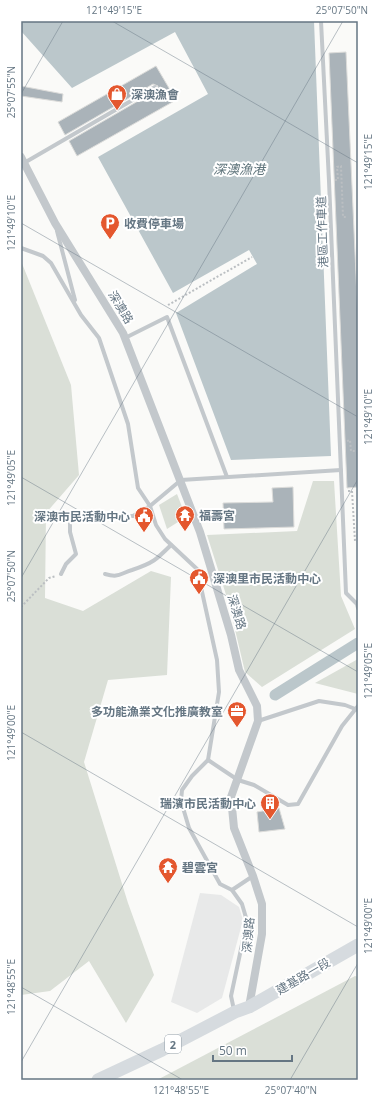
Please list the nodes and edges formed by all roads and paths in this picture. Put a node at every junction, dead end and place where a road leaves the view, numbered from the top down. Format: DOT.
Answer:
graph roads {
  1 [pos="321,21"];
  2 [pos="155,87"];
  3 [pos="23,160"];
  4 [pos="338,180"];
  5 [pos="346,217"];
  6 [pos="55,222"];
  7 [pos="21,248"];
  8 [pos="252,257"];
  9 [pos="168,305"];
  10 [pos="77,306"];
  11 [pos="125,338"];
  12 [pos="347,451"];
  13 [pos="357,451"];
  14 [pos="341,470"];
  15 [pos="227,476"];
  16 [pos="181,480"];
  17 [pos="342,491"];
  18 [pos="150,506"];
  19 [pos="358,541"];
  20 [pos="171,544"];
  21 [pos="60,574"];
  22 [pos="105,574"];
  23 [pos="21,607"];
  24 [pos="358,608"];
  25 [pos="357,709"];
  26 [pos="258,721"];
  27 [pos="208,760"];
  28 [pos="238,780"];
  29 [pos="253,876"];
  30 [pos="232,890"];
  31 [pos="358,944"];
  32 [pos="248,1007"];
  33 [pos="235,1012"];
  34 [pos="98,1080"];
  1 -- 14 [label="lane, 港區工作車道"];
  2 -- 3 [label="lane"];
  3 -- 6 [label="street, 深澳路"];
  4 -- 5 [label="path"];
  6 -- 10 [label="lane"];
  6 -- 11 [label="street, 深澳路"];
  7 -- 10 [label="lane"];
  8 -- 9 [label="path"];
  10 -- 18 [label="lane"];
  11 -- 15 [label="lane"];
  11 -- 16 [label="street, 深澳路"];
  12 -- 13 [label="path"];
  14 -- 15 [label="lane"];
  14 -- 17 [label="lane, 港區工作車道"];
  15 -- 16 [label="lane"];
  16 -- 18 [label="lane"];
  16 -- 26 [label="street, 深澳路"];
  17 -- 19 [label="path"];
  17 -- 24 [label="lane, 港區工作車道"];
  18 -- 20 [label="lane"];
  18 -- 21 [label="lane"];
  20 -- 22 [label="lane"];
  20 -- 27 [label="lane"];
  21 -- 23 [label="path"];
  25 -- 26 [label="lane"];
  25 -- 28 [label="lane"];
  26 -- 28 [label="street, 深澳路"];
  27 -- 28 [label="lane"];
  27 -- 30 [label="lane"];
  28 -- 29 [label="street, 深澳路"];
  29 -- 30 [label="lane"];
  29 -- 32 [label="street, 深澳路"];
  30 -- 33 [label="lane"];
  31 -- 32 [label="main road, 建基路一段 / 2"];
  32 -- 33 [label="main road, 2"];
  33 -- 34 [label="main road, 2"];
}
